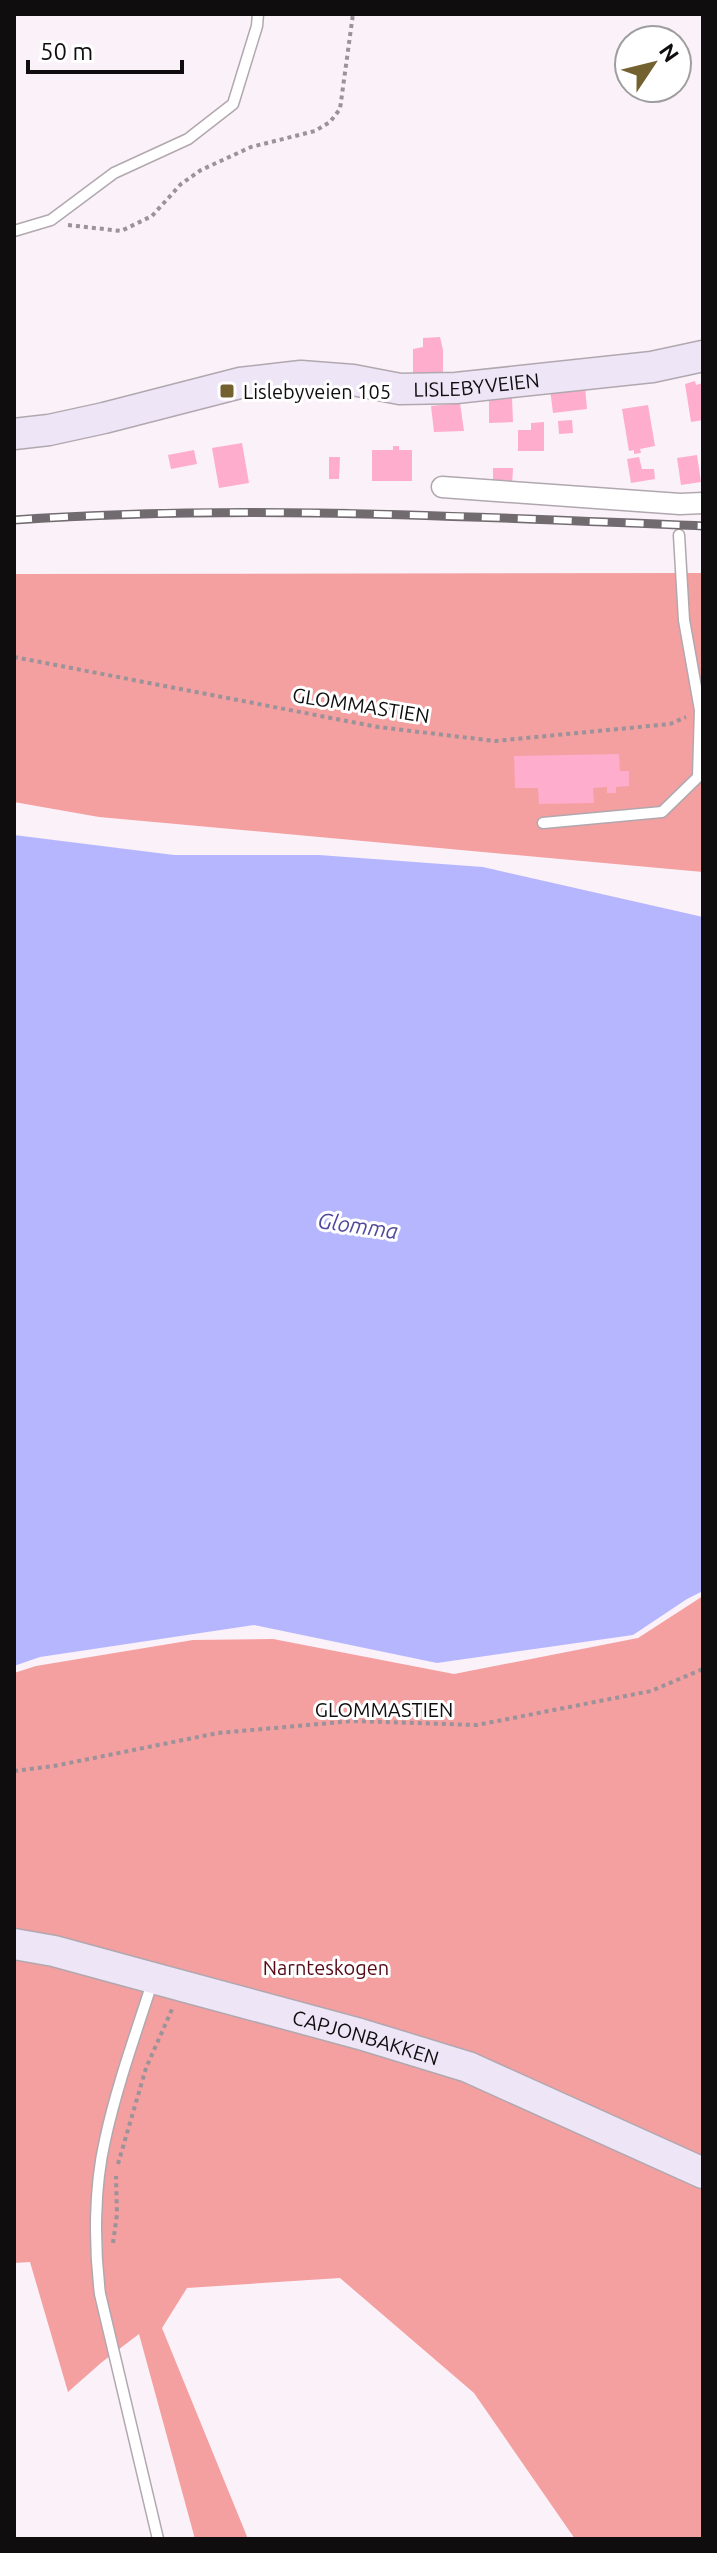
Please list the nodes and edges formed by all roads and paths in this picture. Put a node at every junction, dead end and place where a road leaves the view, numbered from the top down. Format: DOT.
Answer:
graph roads {
  1 [pos="258,14"];
  2 [pos="353,14"];
  3 [pos="51,220"];
  4 [pos="14,231"];
  5 [pos="703,356"];
  6 [pos="14,434"];
  7 [pos="442,487"];
  8 [pos="703,503"];
  9 [pos="679,535"];
  10 [pos="14,657"];
  11 [pos="700,710"];
  12 [pos="543,823"];
  13 [pos="703,1669"];
  14 [pos="14,1771"];
  15 [pos="14,1944"];
  16 [pos="150,1989"];
  17 [pos="173,2007"];
  18 [pos="181,2010"];
  19 [pos="703,2173"];
  20 [pos="112,2251"];
  21 [pos="158,2539"];
  1 -- 3 [label="lane"];
  2 -- 3 [label="path"];
  3 -- 4 [label="lane"];
  5 -- 6 [label="main road, LISLEBYVEIEN"];
  7 -- 8 [label="street"];
  9 -- 11 [label="lane"];
  10 -- 11 [label="path, GLOMMASTIEN"];
  11 -- 12 [label="lane"];
  13 -- 14 [label="path, GLOMMASTIEN"];
  15 -- 16 [label="main road, CAPJONBAKKEN"];
  16 -- 17 [label="path"];
  16 -- 19 [label="main road, CAPJONBAKKEN"];
  16 -- 21 [label="lane"];
  17 -- 18 [label="path"];
  17 -- 20 [label="path"];
}
